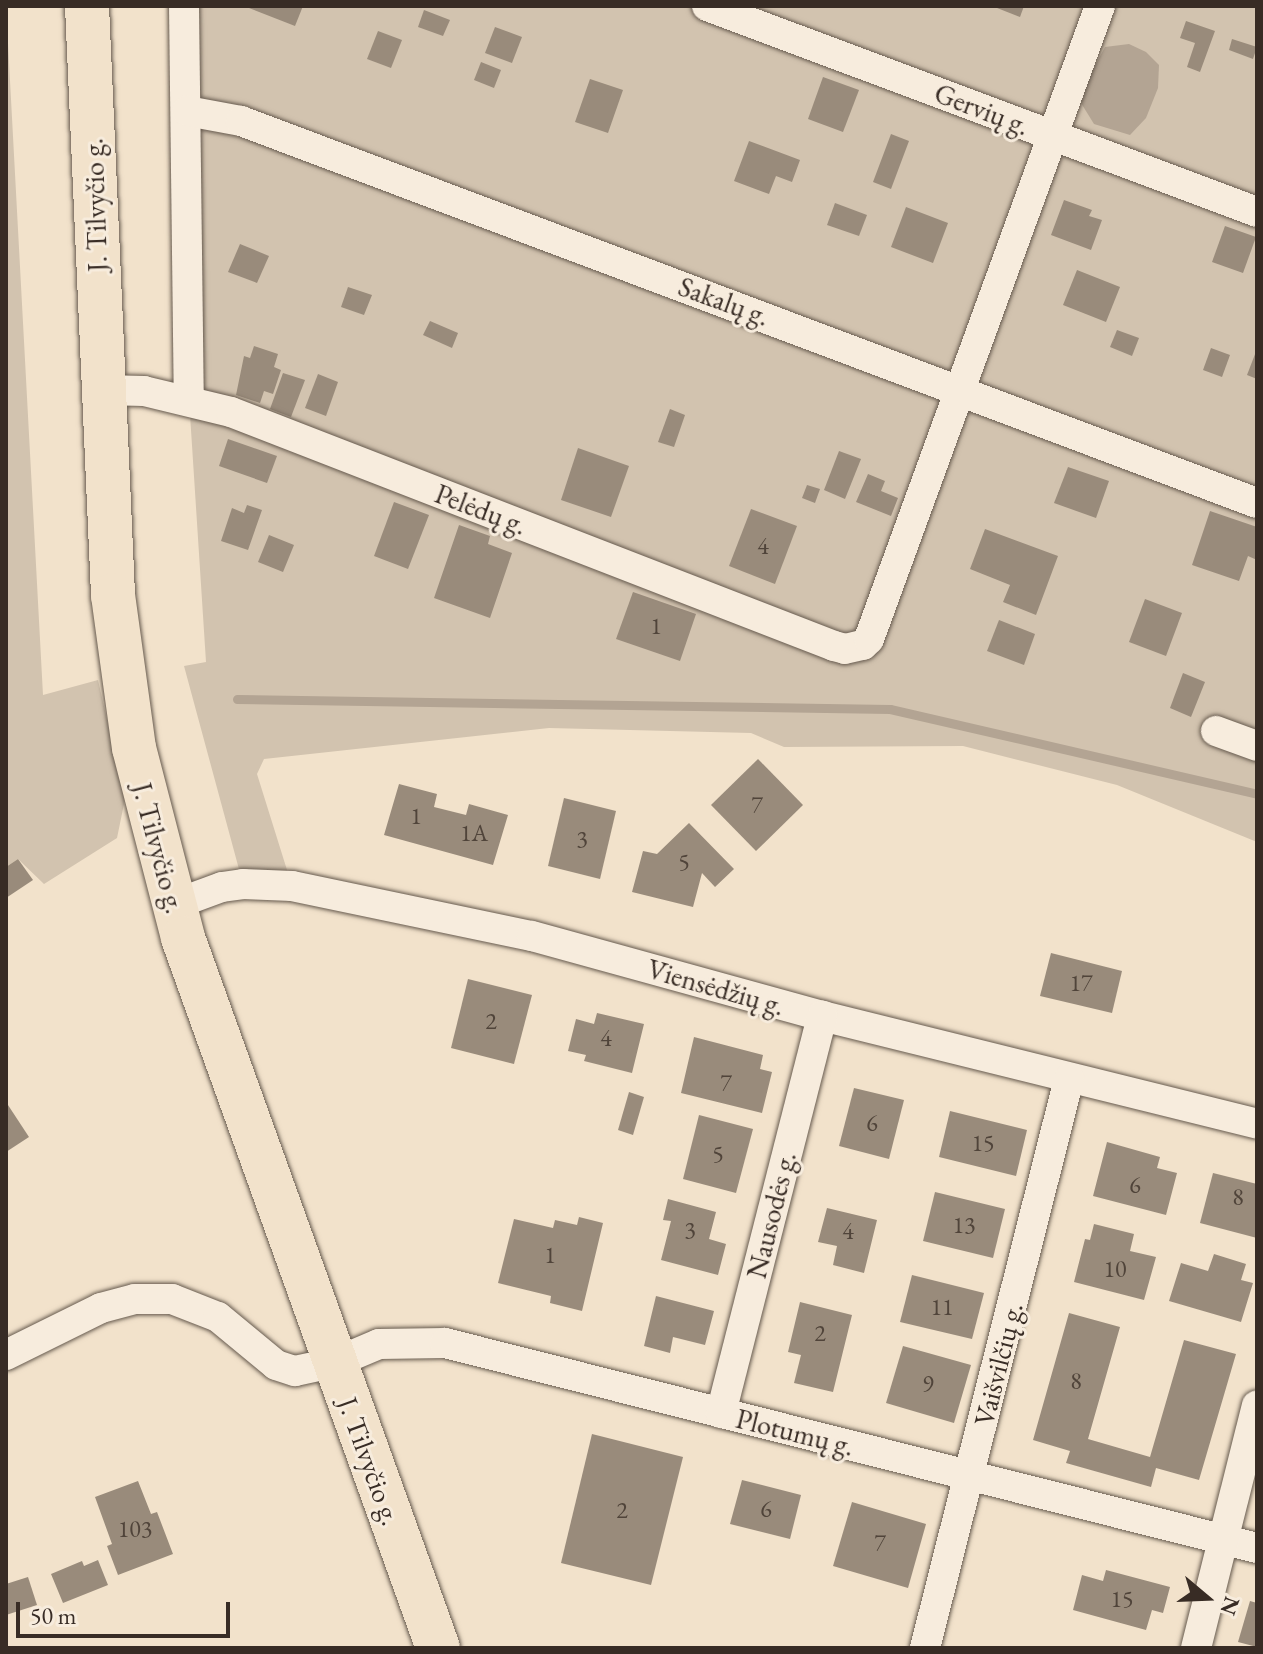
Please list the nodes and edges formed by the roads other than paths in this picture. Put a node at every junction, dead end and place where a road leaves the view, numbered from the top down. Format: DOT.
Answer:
graph roads {
  1 [pos="87,6"];
  2 [pos="184,6"];
  3 [pos="707,6"];
  4 [pos="1100,6"];
  5 [pos="187,111"];
  6 [pos="1052,136"];
  7 [pos="1257,212"];
  8 [pos="959,389"];
  9 [pos="103,390"];
  10 [pos="189,399"];
  11 [pos="1257,503"];
  12 [pos="1216,731"];
  13 [pos="1257,746"];
  14 [pos="173,905"];
  15 [pos="822,1016"];
  16 [pos="1069,1079"];
  17 [pos="1257,1124"];
  18 [pos="6,1355"];
  19 [pos="334,1363"];
  20 [pos="1257,1406"];
  21 [pos="721,1413"];
  22 [pos="970,1476"];
  23 [pos="1224,1539"];
  24 [pos="1257,1548"];
  25 [pos="438,1648"];
  26 [pos="925,1648"];
  27 [pos="1196,1648"];
  1 -- 9 [label="main road, J. Tilvyčio g."];
  2 -- 5 [label="street"];
  3 -- 6 [label="street, Gervių g."];
  4 -- 6 [label="street"];
  5 -- 8 [label="street, Sakalų g."];
  5 -- 10 [label="street"];
  6 -- 7 [label="street, Gervių g."];
  6 -- 8 [label="street"];
  8 -- 10 [label="street, Pelėdų g."];
  8 -- 11 [label="street, Sakalų g."];
  9 -- 10 [label="street, Pelėdų g."];
  9 -- 14 [label="main road, J. Tilvyčio g."];
  12 -- 13 [label="street"];
  14 -- 15 [label="street, Viensėdžių g."];
  14 -- 19 [label="main road, J. Tilvyčio g."];
  15 -- 16 [label="street, Viensėdžių g."];
  15 -- 21 [label="street, Nausodės g."];
  16 -- 17 [label="street, Viensėdžių g."];
  16 -- 22 [label="street, Vaišvilčių g."];
  18 -- 19 [label="street, Plotumų g."];
  19 -- 21 [label="street, Plotumų g."];
  19 -- 25 [label="main road, J. Tilvyčio g."];
  20 -- 23 [label="street"];
  21 -- 22 [label="street, Plotumų g."];
  22 -- 23 [label="street, Plotumų g."];
  22 -- 26 [label="street, Vaišvilčių g."];
  23 -- 24 [label="street, Plotumų g."];
  23 -- 27 [label="street"];
}
